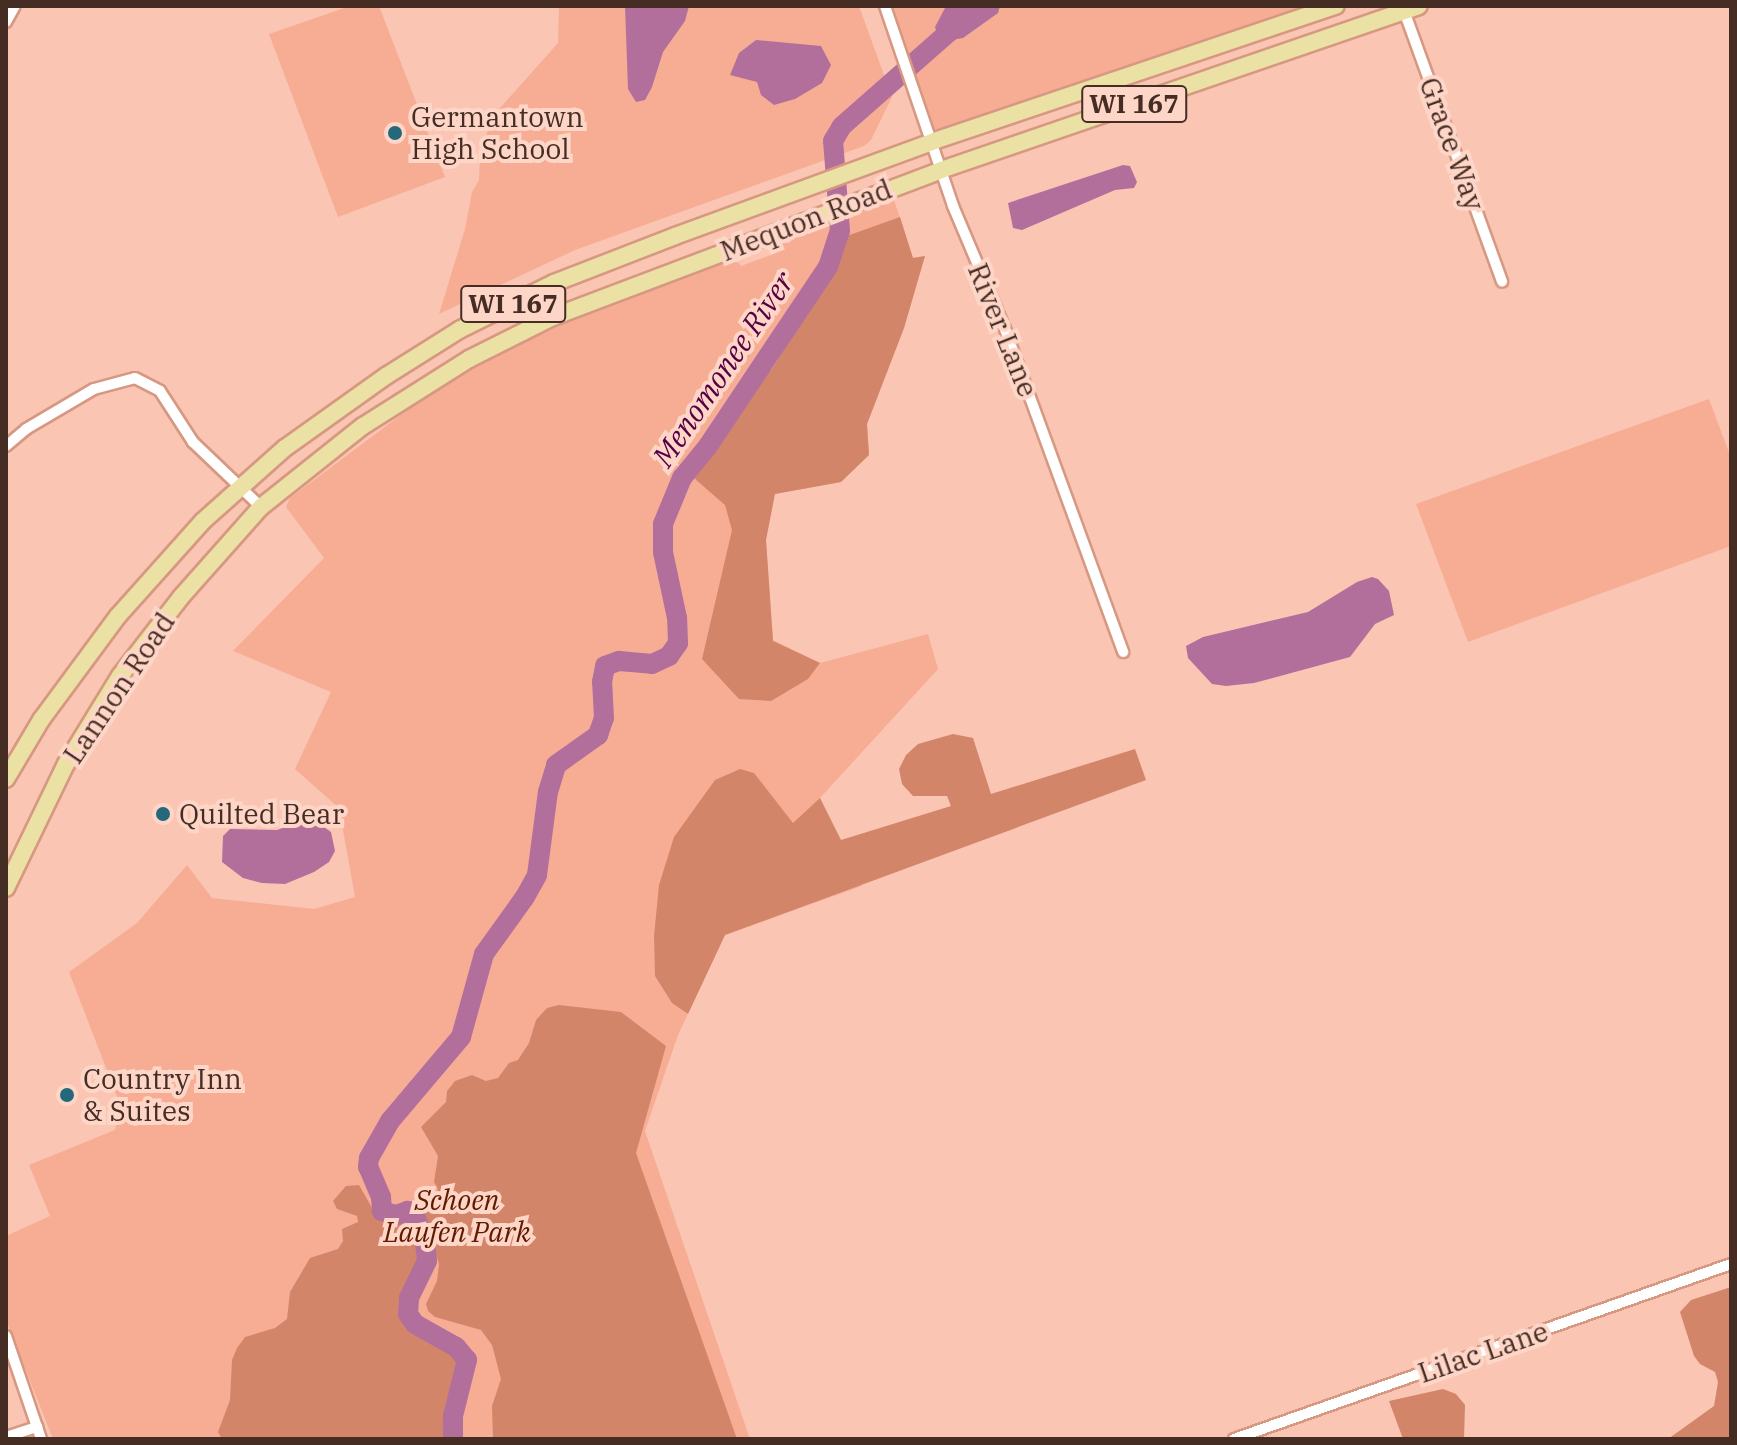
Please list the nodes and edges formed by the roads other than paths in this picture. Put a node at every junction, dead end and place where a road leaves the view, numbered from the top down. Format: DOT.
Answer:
graph roads {
  1 [pos="15,6"];
  2 [pos="885,6"];
  3 [pos="1336,6"];
  4 [pos="1409,8"];
  5 [pos="6,22"];
  6 [pos="1146,71"];
  7 [pos="1155,97"];
  8 [pos="934,141"];
  9 [pos="941,170"];
  10 [pos="1502,282"];
  11 [pos="6,446"];
  12 [pos="239,489"];
  13 [pos="261,507"];
  14 [pos="1123,652"];
  15 [pos="6,779"];
  16 [pos="6,888"];
  17 [pos="1731,1264"];
  18 [pos="6,1336"];
  19 [pos="37,1427"];
  20 [pos="6,1437"];
  21 [pos="41,1439"];
  22 [pos="1234,1439"];
  1 -- 5 [label="street"];
  2 -- 8 [label="street, River Lane"];
  3 -- 6 [label="main road, Mequon Road / WI 167"];
  4 -- 7 [label="main road, Mequon Road / WI 167"];
  4 -- 10 [label="street, Grace Way"];
  6 -- 7 [label="main road"];
  6 -- 8 [label="main road, Mequon Road / WI 167"];
  7 -- 9 [label="main road, Mequon Road / WI 167"];
  8 -- 9 [label="street, River Lane"];
  8 -- 12 [label="main road, Mequon Road / WI 167"];
  9 -- 13 [label="main road, Mequon Road / WI 167"];
  9 -- 14 [label="street, River Lane"];
  11 -- 12 [label="street"];
  12 -- 13 [label="street"];
  12 -- 15 [label="main road, Lannon Road / WI 167"];
  13 -- 16 [label="main road, Lannon Road / WI 167"];
  17 -- 22 [label="street, Lilac Lane"];
  18 -- 19 [label="street"];
  19 -- 20 [label="street"];
  19 -- 21 [label="street"];
}
